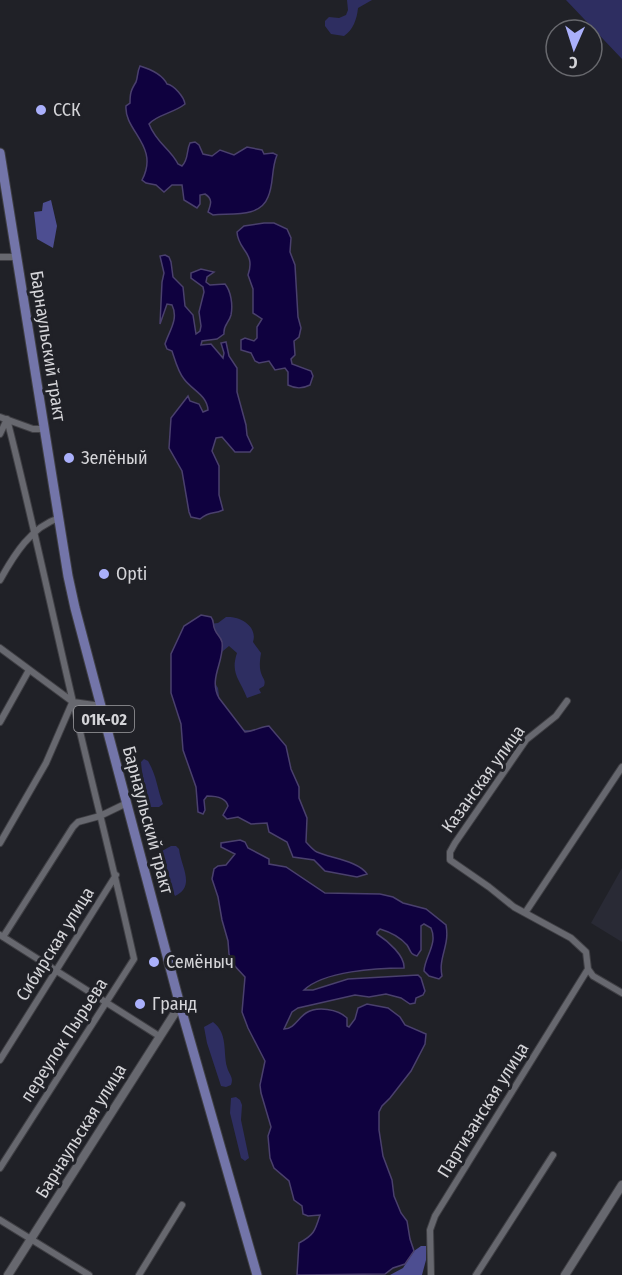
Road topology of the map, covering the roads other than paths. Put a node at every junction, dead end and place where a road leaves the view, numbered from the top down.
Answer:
1 (0, 153) edge
2 (0, 257) edge
3 (17, 257) junction
4 (4, 418) edge
5 (44, 429) junction
6 (0, 434) edge
7 (59, 518) junction
8 (36, 531) junction
9 (0, 580) edge
10 (0, 648) edge
11 (29, 670) junction
12 (567, 701) dead end
13 (73, 702) junction
14 (101, 706) junction
15 (0, 722) edge
16 (622, 767) edge
17 (127, 803) junction
18 (100, 816) junction
19 (0, 843) edge
20 (116, 876) junction
21 (525, 913) junction
22 (1, 936) edge
23 (588, 969) junction
24 (55, 970) junction
25 (622, 993) edge
26 (106, 1002) junction
27 (180, 1005) junction
28 (159, 1036) junction
29 (0, 1060) edge
30 (553, 1155) dead end
31 (0, 1168) edge
32 (622, 1185) edge
33 (183, 1206) dead end
34 (0, 1220) edge
35 (31, 1238) junction
36 (9, 1275) edge
37 (89, 1275) edge
38 (139, 1275) edge
39 (256, 1275) edge
40 (430, 1275) edge
41 (476, 1275) edge
42 (565, 1275) edge

1 - 3 main road, Барнаульский тракт / 01К-02
2 - 3 street
3 - 5 main road, Барнаульский тракт / 01К-02
4 - 5 street
4 - 6 street
4 - 8 street
5 - 7 main road, Барнаульский тракт / 01К-02
7 - 8 street
7 - 14 main road, Барнаульский тракт / 01К-02
8 - 9 street
8 - 13 street
10 - 11 street
11 - 13 street
11 - 15 street
12 - 21 street, Казанская улица
13 - 14 street
13 - 18 street
13 - 19 street
14 - 17 main road, Барнаульский тракт / 01К-02
16 - 21 street
17 - 18 street
17 - 27 main road, Барнаульский тракт / 01К-02
18 - 20 street
18 - 22 street
20 - 24 street, Сибирская улица
20 - 26 street, переулок Пырьева
21 - 23 street
22 - 24 street
23 - 25 street
23 - 40 street, Партизанская улица
24 - 26 street
24 - 29 street, Сибирская улица
26 - 28 street
26 - 31 street, переулок Пырьева
27 - 28 street, Барнаульская улица
27 - 39 main road, Барнаульский тракт / 01К-02
28 - 35 street, Барнаульская улица
30 - 41 street
32 - 42 street
33 - 38 street
34 - 35 street
35 - 36 street, Барнаульская улица
35 - 37 street

